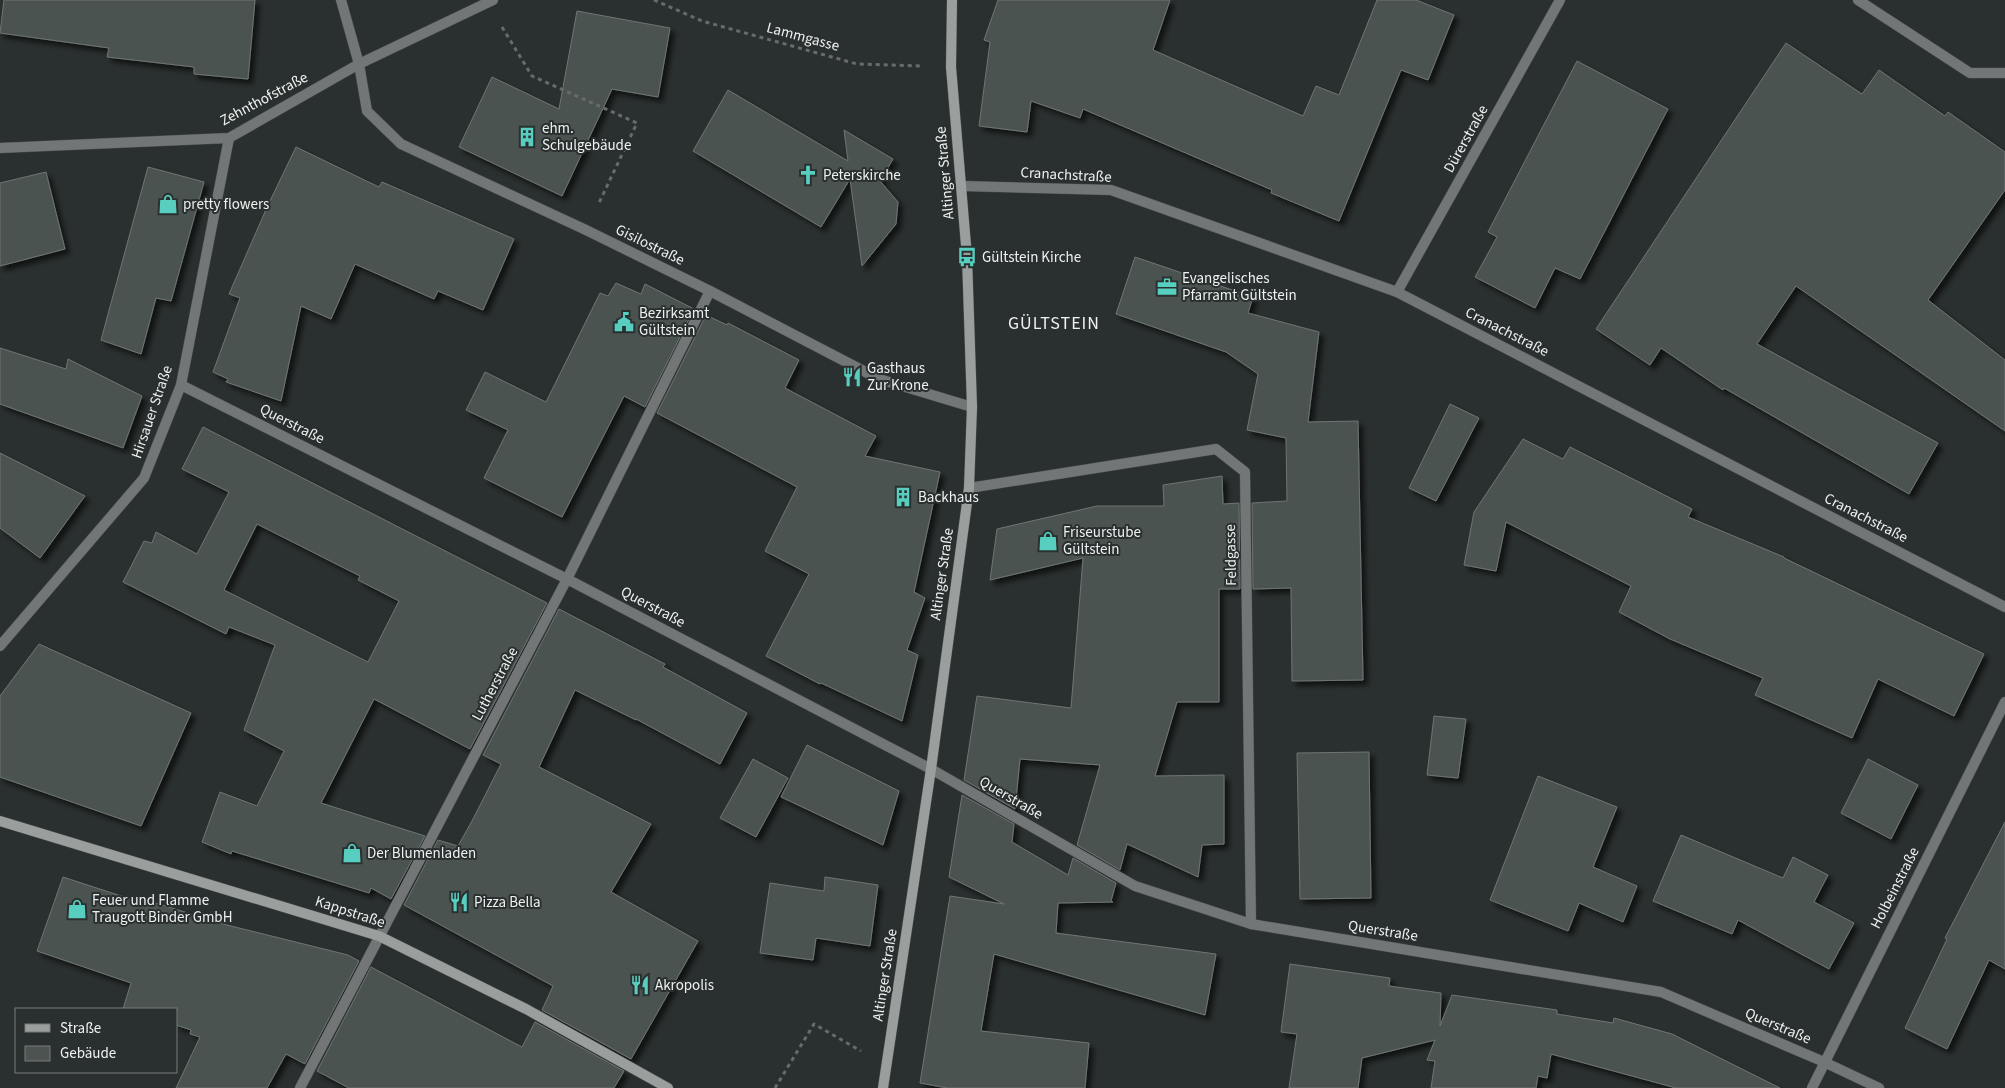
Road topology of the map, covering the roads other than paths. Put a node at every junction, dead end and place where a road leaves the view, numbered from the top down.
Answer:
1 (341, 0) edge
2 (952, 0) edge
3 (1560, 0) edge
4 (1858, 0) edge
5 (490, 1) edge
6 (359, 64) junction
7 (2005, 74) edge
8 (229, 138) junction
9 (0, 148) edge
10 (962, 186) junction
11 (710, 291) junction
12 (1398, 292) junction
13 (181, 384) junction
14 (972, 408) junction
15 (969, 488) junction
16 (567, 579) junction
17 (2005, 607) edge
18 (0, 646) edge
19 (2005, 702) edge
20 (931, 769) junction
21 (0, 821) edge
22 (1251, 924) junction
23 (379, 936) junction
24 (1824, 1062) junction
25 (300, 1088) edge
26 (668, 1088) edge
27 (883, 1088) edge
28 (1812, 1088) edge
29 (1879, 1088) edge

1 - 6 street, Gisilostraße
2 - 10 street, Altinger Straße
3 - 12 street, Dürerstraße
4 - 7 street
5 - 6 street, Zehnthofstraße
6 - 8 street, Zehnthofstraße
6 - 11 street, Gisilostraße
8 - 9 street, Zehnthofstraße
8 - 13 street, Hirsauer Straße
10 - 12 street, Cranachstraße
10 - 14 street, Altinger Straße
11 - 14 street, Gisilostraße
11 - 16 street, Lutherstraße
12 - 17 street, Cranachstraße
13 - 16 street, Querstraße
13 - 18 street, Hirsauer Straße
14 - 15 street, Altinger Straße
15 - 20 street, Altinger Straße
15 - 22 street, Feldgasse
16 - 20 street, Querstraße
16 - 23 street, Lutherstraße
19 - 24 street, Holbeinstraße
20 - 22 street, Querstraße
20 - 27 street, Altinger Straße
21 - 23 street, Kappstraße
22 - 24 street, Querstraße
23 - 25 street, Lutherstraße
23 - 26 street, Kappstraße
24 - 28 street, Holbeinstraße
24 - 29 street, Querstraße

